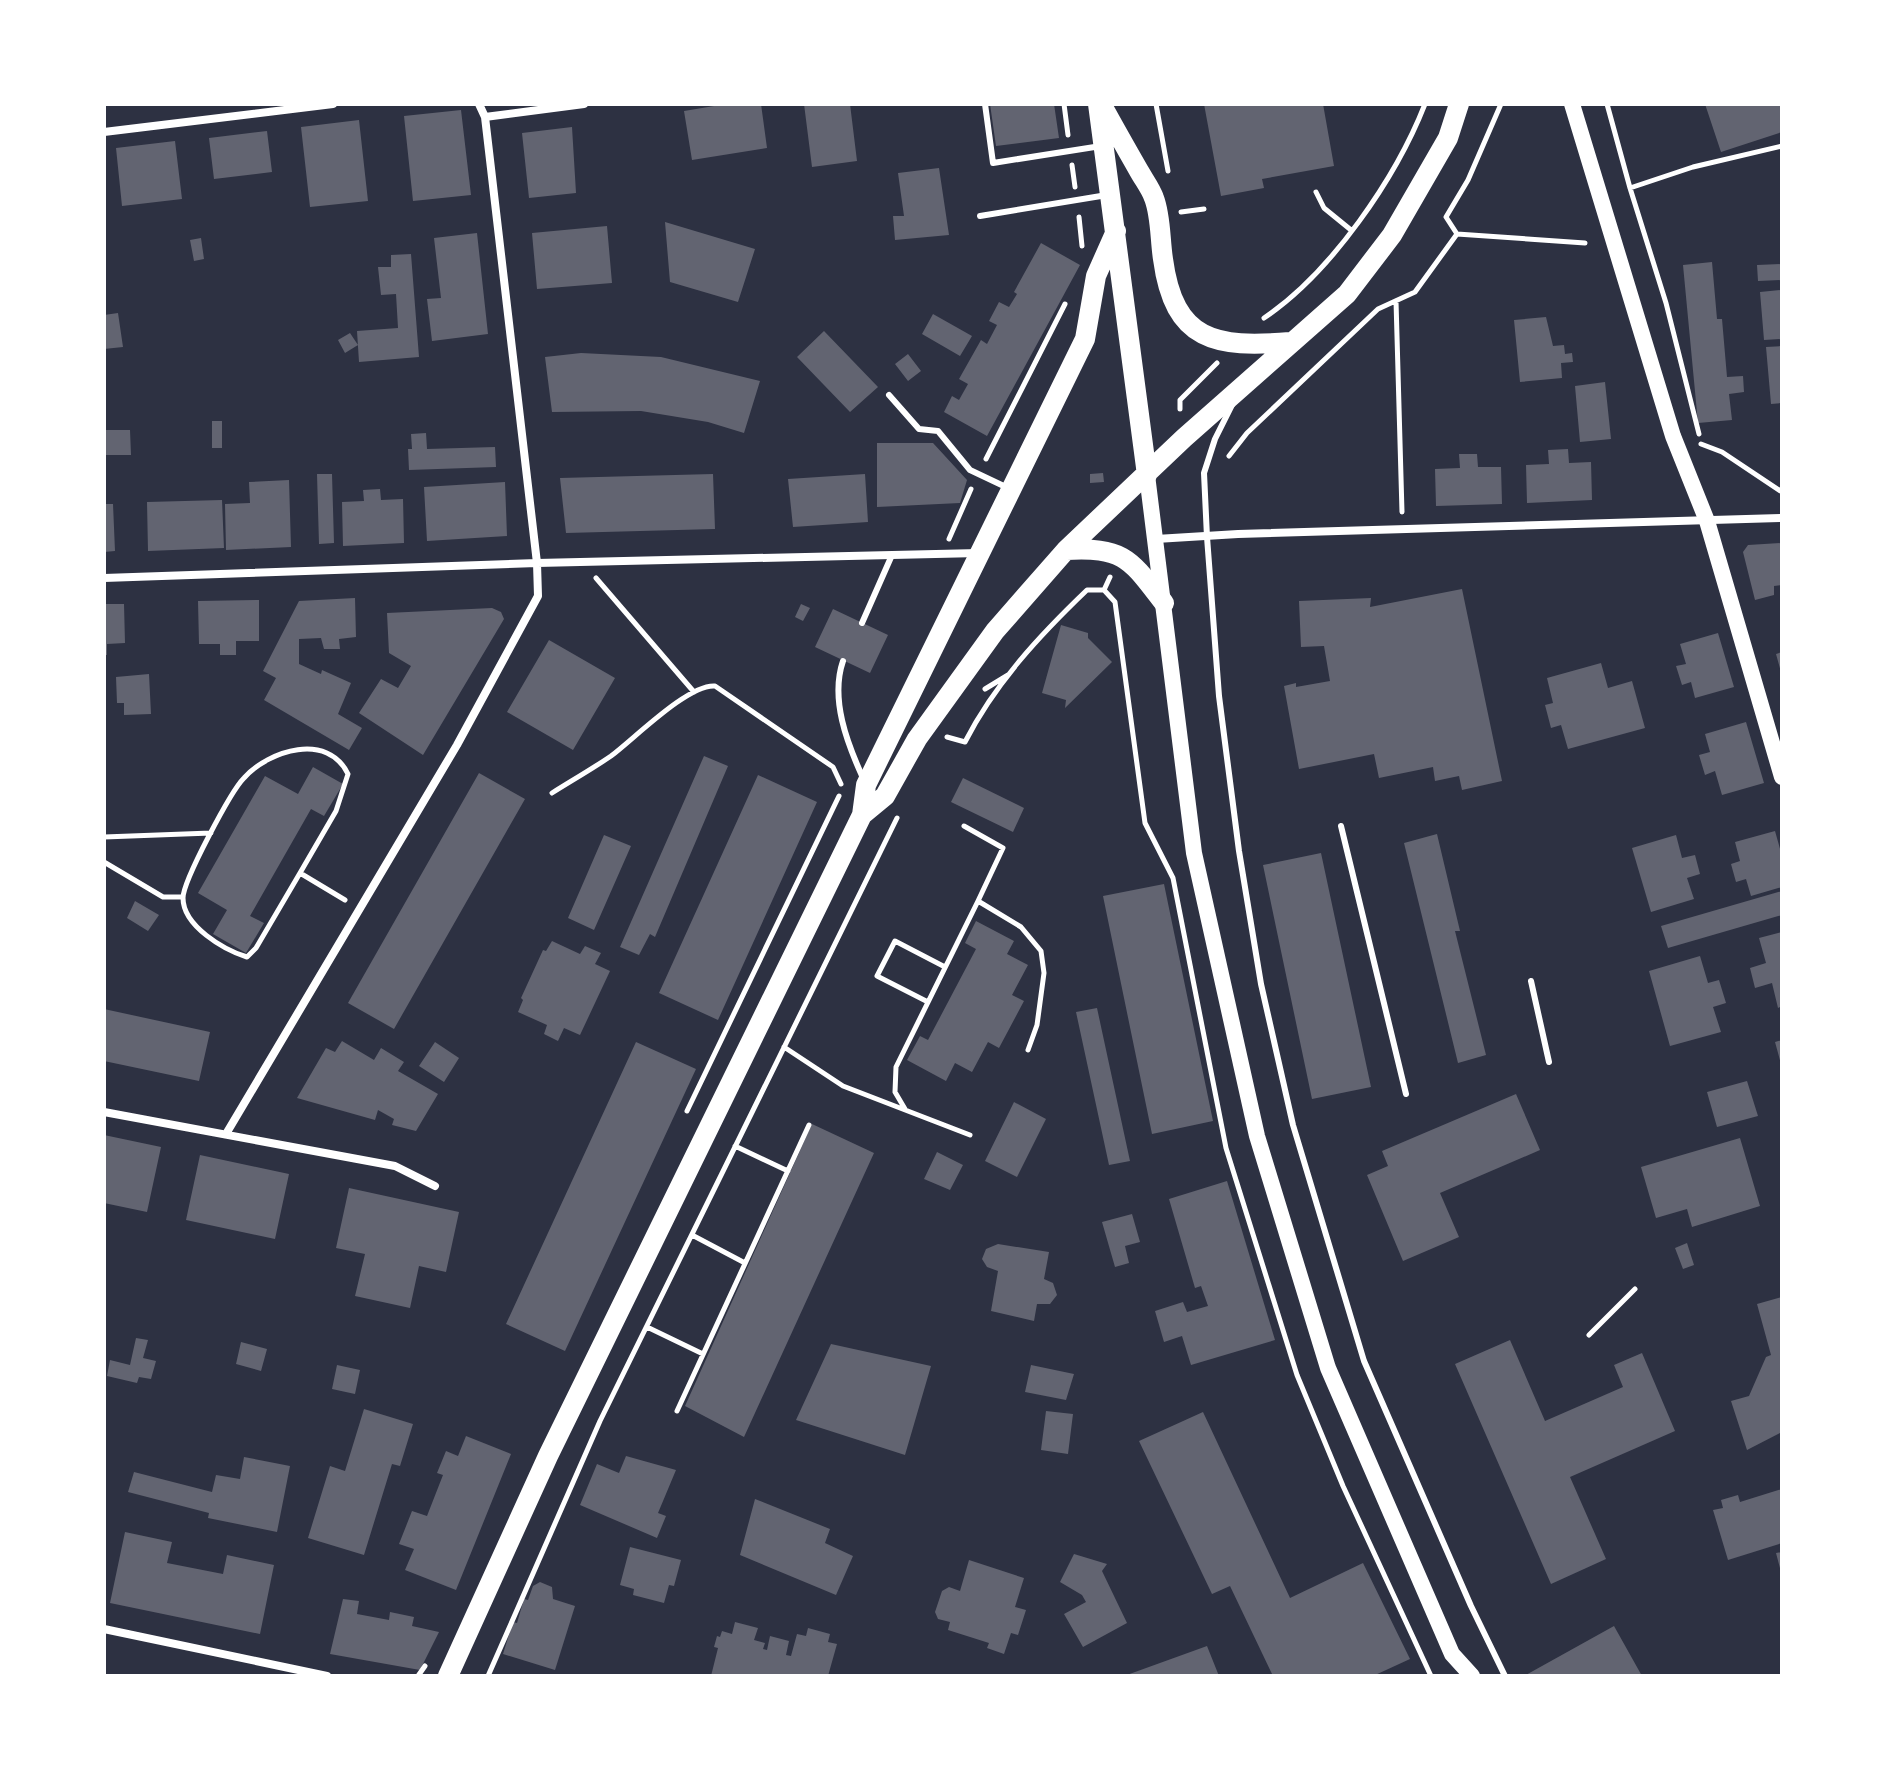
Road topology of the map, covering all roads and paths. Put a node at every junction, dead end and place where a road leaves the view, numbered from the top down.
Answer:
1 (333, 104) edge
2 (479, 104) edge
3 (584, 104) edge
4 (985, 104) edge
5 (1064, 104) edge
6 (1100, 104) edge
7 (1425, 104) edge
8 (1459, 104) edge
9 (1501, 104) edge
10 (1572, 104) edge
11 (1607, 104) edge
12 (485, 117) junction
13 (104, 132) edge
14 (1104, 146) junction
15 (1782, 146) edge
16 (1071, 151) junction
17 (1630, 188) junction
18 (1316, 192) dead end
19 (1111, 195) junction
20 (1077, 201) junction
21 (1204, 209) dead end
22 (1174, 213) dead end
23 (980, 216) dead end
24 (1351, 230) junction
25 (1116, 231) junction
26 (1457, 234) junction
27 (1585, 243) dead end
28 (1083, 254) dead end
29 (1070, 295) dead end
30 (1396, 301) junction
31 (1261, 320) dead end
32 (1290, 342) junction
33 (1221, 355) dead end
34 (1242, 386) junction
35 (889, 395) dead end
36 (1181, 414) dead end
37 (1701, 444) junction
38 (1230, 455) dead end
39 (1707, 458) dead end
40 (978, 474) junction
41 (1147, 475) junction
42 (1012, 490) junction
43 (1782, 492) edge
44 (1402, 515) dead end
45 (1782, 518) edge
46 (1707, 521) junction
47 (1207, 537) junction
48 (1156, 539) junction
49 (1066, 550) junction
50 (981, 552) junction
51 (942, 554) junction
52 (892, 555) junction
53 (579, 562) junction
54 (537, 563) junction
55 (1113, 571) dead end
56 (104, 578) edge
57 (1164, 603) junction
58 (862, 623) dead end
59 (843, 661) dead end
60 (694, 692) junction
61 (965, 721) dead end
62 (950, 726) dead end
63 (973, 727) junction
64 (943, 736) junction
65 (938, 743) dead end
66 (862, 776) junction
67 (1782, 777) edge
68 (552, 793) dead end
69 (862, 815) junction
70 (898, 817) dead end
71 (964, 826) dead end
72 (1341, 826) dead end
73 (212, 833) junction
74 (104, 837) edge
75 (104, 862) edge
76 (300, 873) junction
77 (183, 897) junction
78 (978, 901) junction
79 (359, 910) junction
80 (945, 967) junction
81 (1531, 981) dead end
82 (928, 1002) junction
83 (784, 1047) junction
84 (1028, 1050) dead end
85 (1549, 1062) dead end
86 (1406, 1094) dead end
87 (905, 1109) junction
88 (104, 1112) edge
89 (809, 1125) dead end
90 (226, 1134) junction
91 (970, 1135) dead end
92 (735, 1146) junction
93 (788, 1171) junction
94 (435, 1186) dead end
95 (692, 1235) junction
96 (745, 1263) junction
97 (1635, 1289) dead end
98 (647, 1327) junction
99 (1589, 1335) dead end
100 (703, 1354) junction
101 (677, 1411) dead end
102 (104, 1629) edge
103 (327, 1676) edge
104 (448, 1676) edge
105 (488, 1676) edge
106 (1472, 1676) edge
107 (1505, 1676) edge

1 - 13 street
2 - 12 street
3 - 12 street
4 - 16 lane
5 - 16 path
6 - 14 main road
6 - 32 main road
7 - 24 path
8 - 32 main road
9 - 26 path
10 - 46 main road
11 - 17 path
12 - 54 street
14 - 16 lane
14 - 19 main road
15 - 17 path
16 - 20 path
17 - 37 path
18 - 24 path
19 - 20 lane
19 - 25 main road
20 - 23 lane
20 - 28 path
21 - 22 path
24 - 31 path
25 - 41 main road
25 - 42 main road
26 - 27 path
26 - 30 path
29 - 40 path
30 - 38 path
30 - 44 path
32 - 34 main road
33 - 36 path
34 - 41 main road
34 - 47 lane
35 - 40 lane
37 - 39 path
37 - 43 path
40 - 42 lane
40 - 51 path
41 - 48 main road
41 - 49 main road
42 - 50 main road
45 - 46 street
46 - 47 street
46 - 67 main road
47 - 48 street
47 - 107 lane
48 - 57 main road
49 - 57 main road
49 - 69 main road
50 - 51 street
50 - 66 main road
51 - 52 street
52 - 53 street
52 - 58 lane
53 - 54 street
53 - 60 path
54 - 56 street
54 - 79 street
55 - 63 path
57 - 106 main road
59 - 66 lane
60 - 66 path
60 - 68 path
61 - 63 path
62 - 64 path
63 - 64 path
64 - 65 path
66 - 69 main road
69 - 104 main road
70 - 83 path
71 - 78 path
72 - 86 lane
73 - 74 path
73 - 76 path
73 - 77 path
75 - 77 path
76 - 77 path
76 - 79 path
78 - 80 path
78 - 84 path
79 - 90 street
80 - 82 path
80 - 82 path
81 - 85 lane
82 - 87 path
83 - 87 path
83 - 92 path
87 - 91 path
88 - 90 street
89 - 93 path
90 - 94 street
92 - 93 path
92 - 95 path
93 - 96 path
95 - 96 path
95 - 98 path
96 - 100 path
97 - 99 path
98 - 100 path
98 - 105 path
100 - 101 path
102 - 103 street

